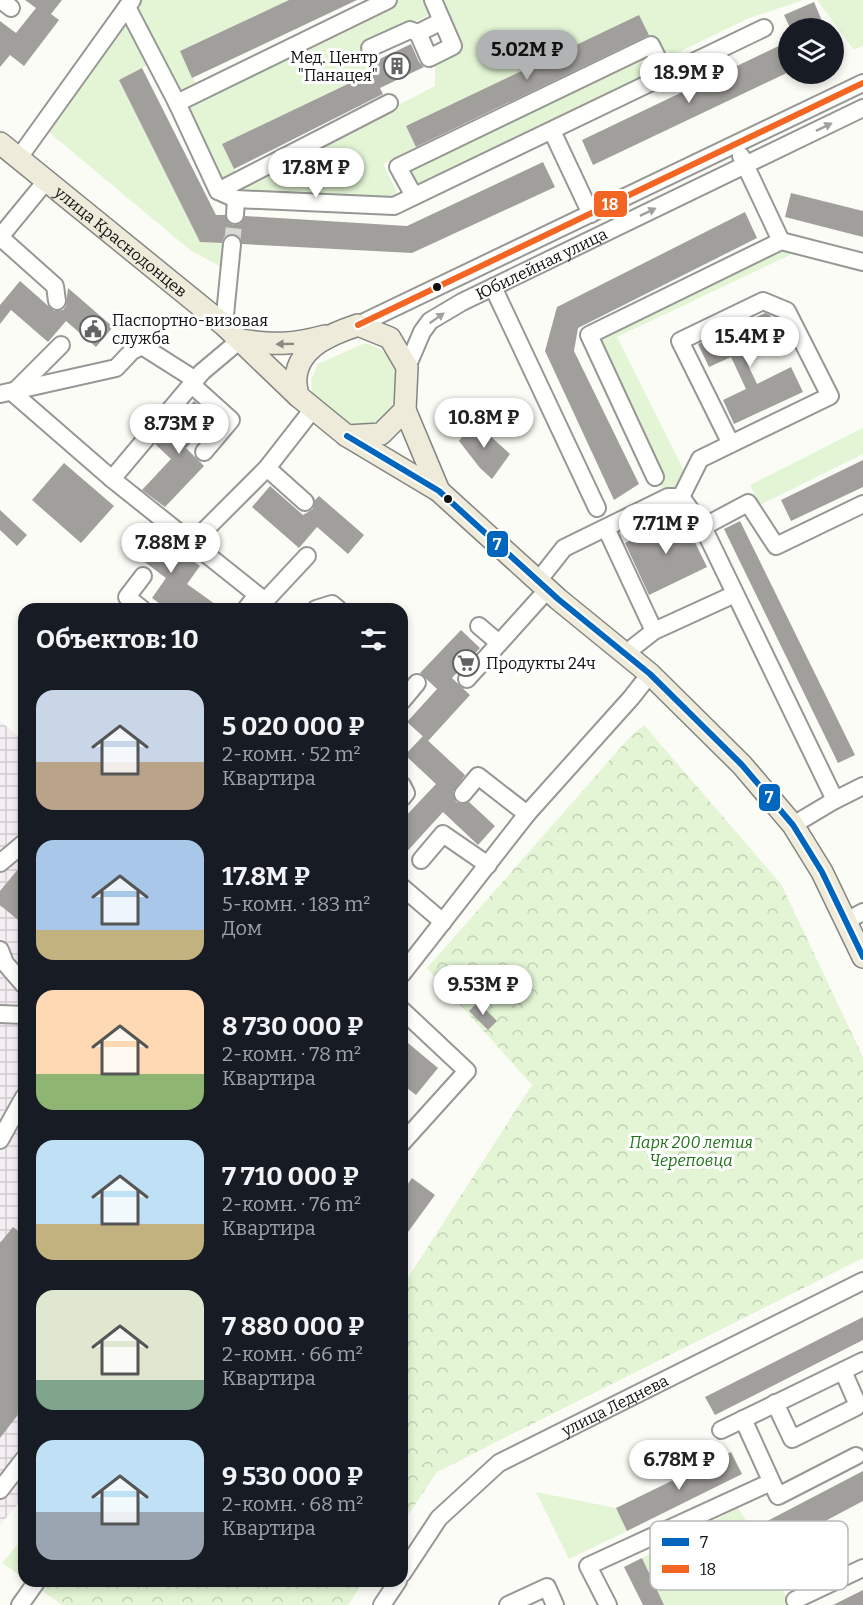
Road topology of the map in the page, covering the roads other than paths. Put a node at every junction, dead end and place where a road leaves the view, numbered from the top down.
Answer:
1 (388, 0) edge
2 (433, 0) edge
3 (130, 3) edge
4 (442, 21) junction
5 (764, 28) dead end
6 (417, 33) junction
7 (370, 48) dead end
8 (666, 75) junction
9 (863, 83) edge
10 (177, 103) junction
11 (389, 103) dead end
12 (863, 108) edge
13 (552, 131) junction
14 (0, 143) edge
15 (735, 145) junction
16 (18, 159) junction
17 (746, 165) junction
18 (46, 181) junction
19 (218, 191) junction
20 (414, 196) junction
21 (611, 204) junction
22 (591, 214) junction
23 (621, 225) junction
24 (0, 237) edge
25 (781, 241) junction
26 (232, 244) tunnel mouth
27 (863, 262) edge
28 (493, 287) junction
29 (57, 301) dead end
30 (358, 325) junction
31 (224, 326) junction
32 (328, 335) junction
33 (240, 340) junction
34 (61, 345) dead end
35 (407, 367) junction
36 (193, 382) junction
37 (6, 394) edge
38 (305, 403) junction
39 (405, 410) junction
40 (347, 436) junction
41 (731, 444) junction
42 (204, 452) dead end
43 (267, 468) junction
44 (655, 477) dead end
45 (112, 478) junction
46 (439, 491) junction
47 (681, 497) junction
48 (305, 502) dead end
49 (863, 504) edge
50 (597, 508) dead end
51 (703, 527) junction
52 (606, 528) junction
53 (192, 543) junction
54 (308, 556) dead end
55 (143, 576) dead end
56 (543, 585) junction
57 (735, 594) junction
58 (257, 595) junction
59 (134, 603) edge
60 (251, 603) edge
61 (479, 626) dead end
62 (654, 631) junction
63 (499, 643) junction
64 (626, 653) junction
65 (650, 674) junction
66 (467, 679) dead end
67 (417, 683) dead end
68 (408, 694) edge
69 (863, 786) edge
70 (463, 794) dead end
71 (835, 800) junction
72 (527, 814) junction
73 (793, 825) junction
74 (18, 848) edge
75 (421, 860) dead end
76 (0, 864) edge
77 (488, 865) junction
78 (408, 892) edge
79 (854, 917) edge
80 (442, 922) junction
81 (0, 950) edge
82 (863, 957) edge
83 (408, 966) edge
84 (18, 978) edge
85 (0, 1014) edge
86 (18, 1015) edge
87 (408, 1016) edge
88 (18, 1108) edge
89 (408, 1136) edge
90 (0, 1140) edge
91 (863, 1281) edge
92 (863, 1361) edge
93 (843, 1371) junction
94 (776, 1404) junction
95 (743, 1419) junction
96 (721, 1430) dead end
97 (856, 1456) dead end
98 (18, 1467) edge
99 (771, 1482) junction
100 (0, 1490) edge
101 (686, 1521) edge
102 (650, 1538) edge
103 (408, 1565) edge
104 (863, 1568) edge
105 (848, 1575) edge
106 (33, 1587) edge
107 (394, 1587) edge
108 (816, 1590) edge
109 (795, 1600) dead end
110 (20, 1605) edge
111 (382, 1605) edge
112 (508, 1605) edge
113 (555, 1605) edge
114 (608, 1605) edge

1 - 10 street
2 - 4 street
3 - 10 street
3 - 16 street
4 - 6 street
4 - 6 street
5 - 8 street
6 - 7 street
8 - 13 street
8 - 20 street
9 - 15 street, Юбилейная улица
10 - 19 street
11 - 19 street
17 -> 12 street, Юбилейная улица
13 - 20 street
13 - 22 street
14 - 16 main road, улица Краснодонцев
15 - 17 street
15 - 21 street, Юбилейная улица
16 - 18 main road, улица Краснодонцев
23 -> 17 street, Юбилейная улица
17 - 25 street
18 - 24 street
18 - 31 main road, улица Краснодонцев
19 - 20 street
21 - 22 street, Юбилейная улица
21 - 23 street
22 - 30 street, Юбилейная улица
23 - 28 street, Юбилейная улица
24 - 29 street
25 - 27 street
25 - 44 street
26 - 31 street
35 -> 28 street, Юбилейная улица
28 - 50 street
30 - 32 main road
30 - 35 main road
31 - 33 main road, улица Краснодонцев
32 -> 33 main road
32 - 38 main road
33 - 36 street
33 - 38 main road, улица Краснодонцев
34 - 37 street
35 - 39 main road
36 - 37 street
36 - 42 street
36 - 45 street
37 - 45 street
38 - 40 main road
38 - 43 street
39 - 40 main road
39 - 46 main road
40 - 46 main road
41 - 41 street
41 - 47 street
43 - 48 street
43 - 53 street
45 - 53 street
46 - 56 main road
47 - 51 street
47 - 52 street
49 - 51 street
51 - 57 street
52 - 56 street
52 - 62 street
53 - 58 street
54 - 58 street
55 - 59 street
56 - 63 street
56 - 64 main road
57 - 62 street
57 - 71 street
58 - 60 street
61 - 63 street
62 - 64 street
63 - 66 street
64 - 65 main road
65 - 72 street
65 - 73 main road
67 - 68 street
69 - 71 street
70 - 72 street
71 - 73 street
72 - 77 street
73 - 79 main road
74 - 76 street
75 - 77 street
77 - 80 street
78 - 80 street
79 - 82 main road
80 - 83 street
81 - 84 street
85 - 86 street
87 - 89 street
88 - 90 street
91 - 103 street, улица Леднева
92 - 93 street
93 - 94 street
93 - 94 street
94 - 95 street
95 - 96 street
95 - 99 street
97 - 99 street
98 - 100 street
99 - 101 street
102 - 114 street
104 - 105 street
106 - 110 street
107 - 111 street
108 - 109 street
112 - 113 street

